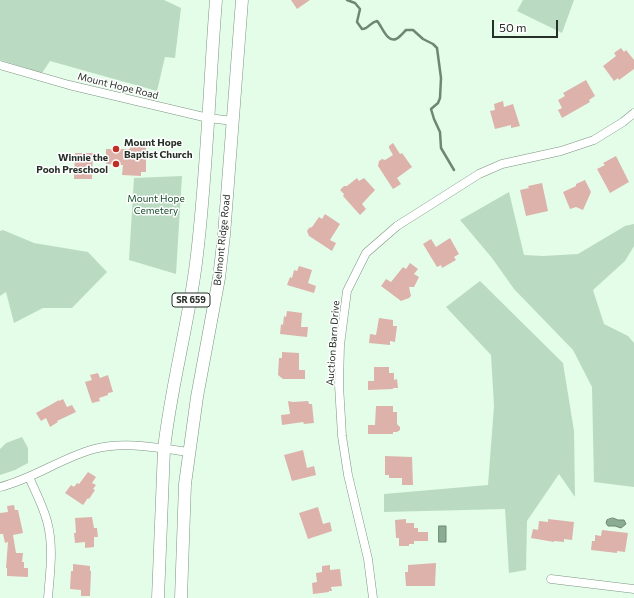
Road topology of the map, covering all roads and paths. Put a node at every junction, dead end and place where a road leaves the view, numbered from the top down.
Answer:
1 (216, 0) edge
2 (242, 0) edge
3 (0, 65) edge
4 (634, 113) edge
5 (208, 118) junction
6 (233, 121) junction
7 (164, 449) junction
8 (189, 452) junction
9 (29, 477) junction
10 (0, 487) edge
11 (551, 580) dead end
12 (634, 589) edge
13 (48, 598) edge
14 (158, 598) edge
15 (181, 598) edge
16 (373, 598) edge

1 - 5 main road, SR 659
2 - 6 main road, Belmont Ridge Road / SR 659
3 - 5 street, Mount Hope Road
4 - 16 street, Auction Barn Drive
5 - 6 street, Mount Hope Road
5 - 7 main road, SR 659
6 - 8 main road, Belmont Ridge Road / SR 659
7 - 8 street
7 - 9 street
7 - 14 main road, SR 659
8 - 15 main road, Belmont Ridge Road / SR 659
9 - 10 street
9 - 13 street
11 - 12 street

